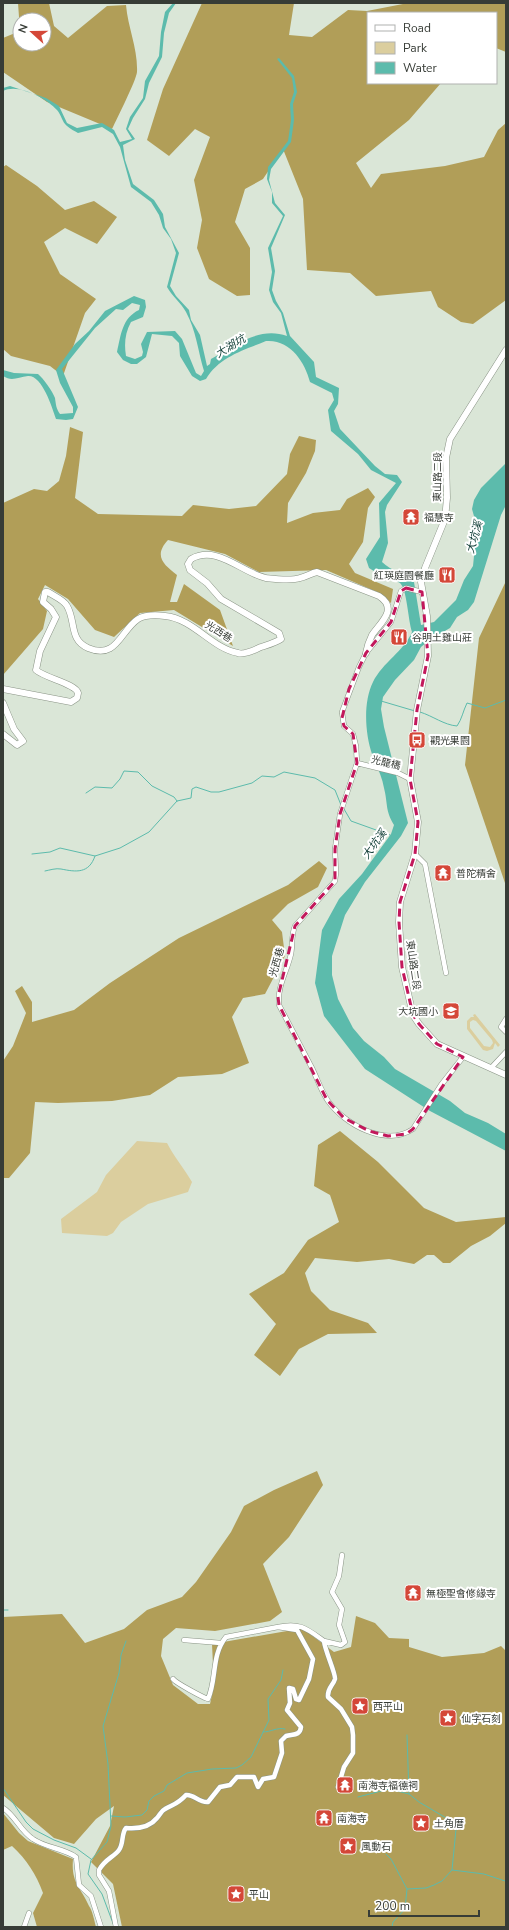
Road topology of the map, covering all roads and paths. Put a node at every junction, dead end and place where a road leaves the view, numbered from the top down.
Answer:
1 (506, 350) edge
2 (422, 592) junction
3 (366, 653) junction
4 (3, 689) edge
5 (3, 703) edge
6 (3, 734) edge
7 (357, 763) junction
8 (410, 779) junction
9 (415, 854) junction
10 (446, 973) dead end
11 (506, 1019) edge
12 (506, 1032) edge
13 (506, 1052) edge
14 (463, 1057) junction
15 (491, 1068) junction
16 (506, 1075) edge
17 (342, 1555) dead end
18 (278, 1627) junction
19 (184, 1640) dead end
20 (324, 1641) junction
21 (221, 1643) junction
22 (173, 1679) dead end
23 (338, 1787) dead end
24 (3, 1808) edge
25 (29, 1913) dead end
26 (24, 1927) edge
27 (101, 1927) edge
28 (116, 1927) edge

1 - 2 street, 東山路二段
2 - 3 street, 光西巷
2 - 8 street, 東山路二段
3 - 4 street, 光西巷
3 - 7 street, 光西巷
5 - 6 street
7 - 8 street, 光龍橋
7 - 14 street, 光西巷
8 - 9 street, 東山路二段
9 - 10 street
9 - 14 street, 東山路二段
11 - 12 street
13 - 15 street
14 - 15 street, 東山路二段
15 - 16 street, 東山路二段
17 - 20 street
18 - 20 street
18 - 21 street
18 - 28 street
19 - 21 street
20 - 23 street
21 - 22 street
24 - 27 street
25 - 26 street

